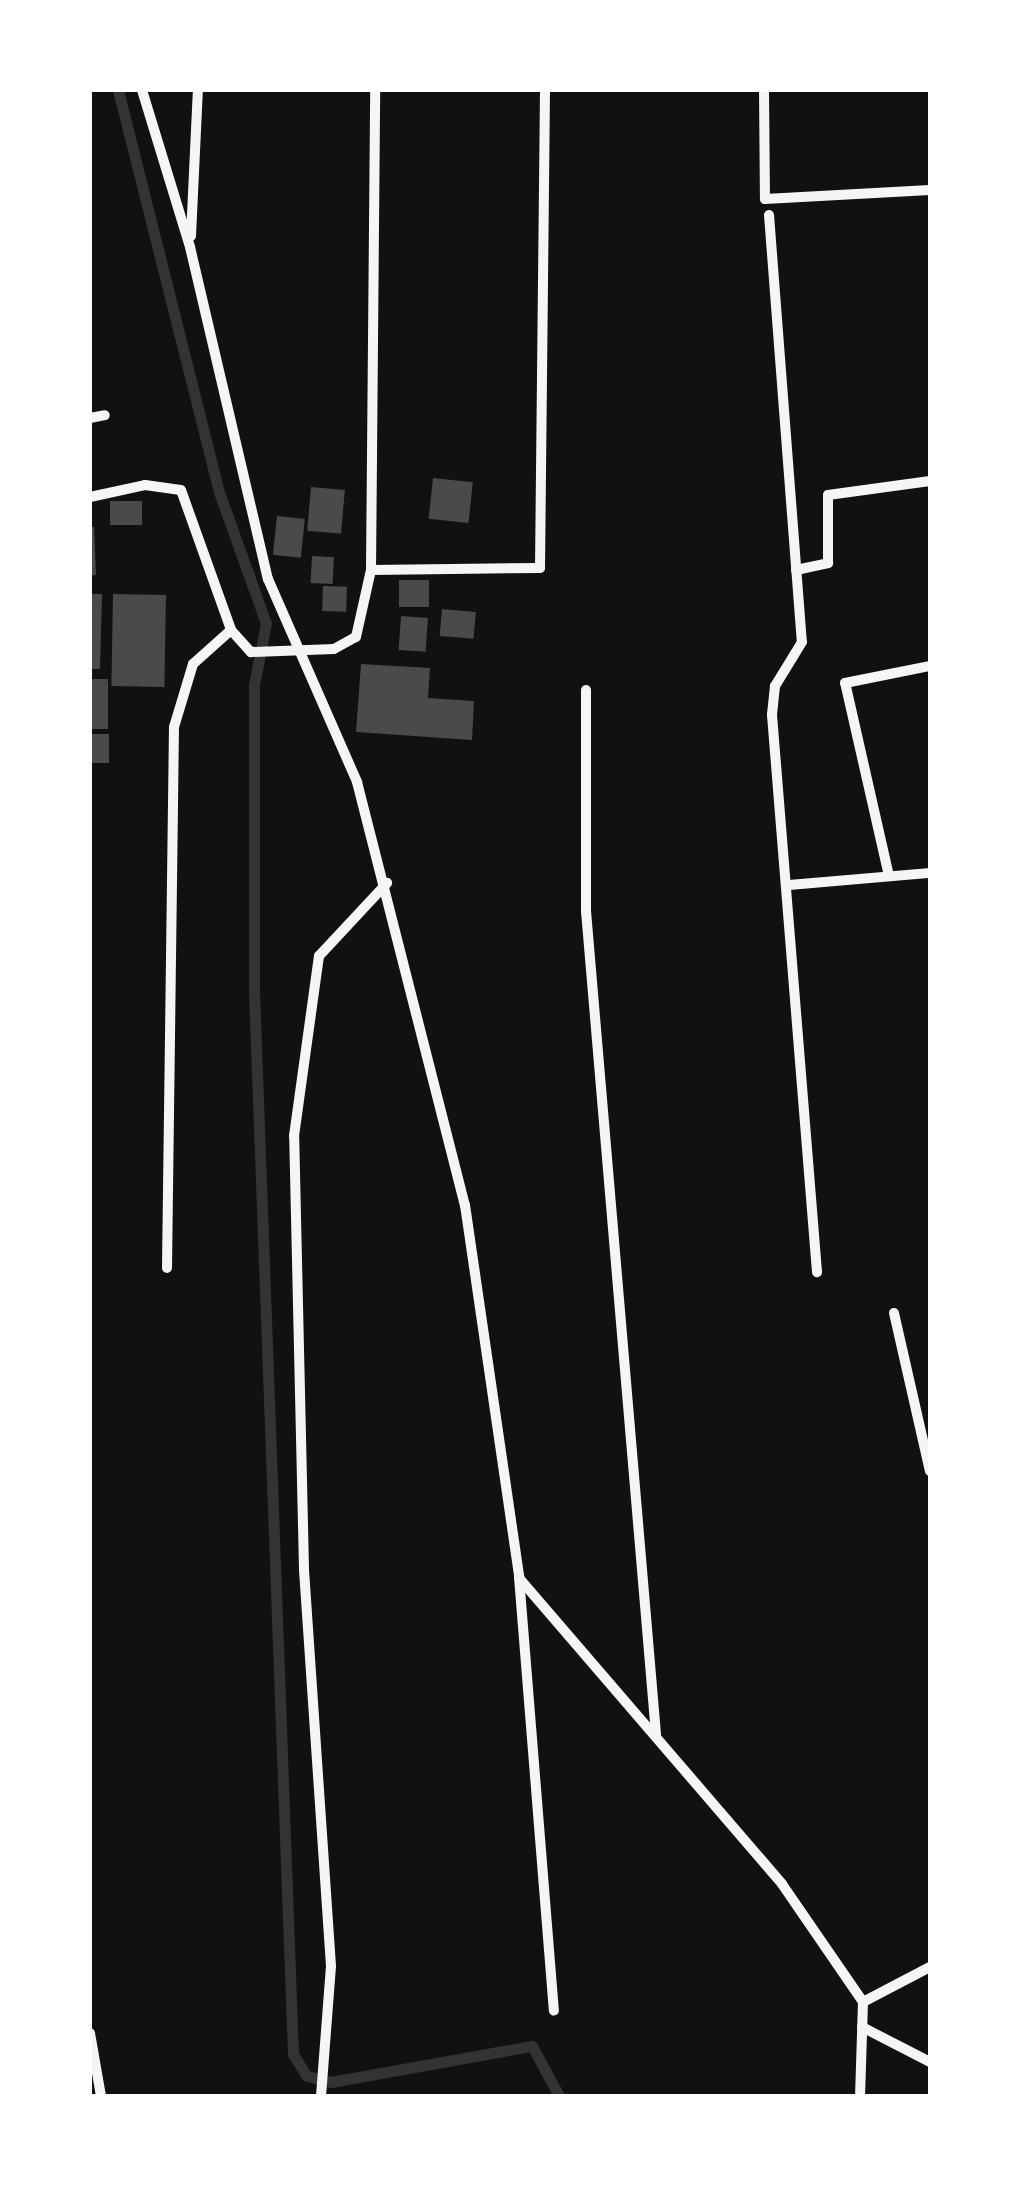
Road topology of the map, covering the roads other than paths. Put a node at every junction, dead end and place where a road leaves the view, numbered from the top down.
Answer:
1 (142, 90) edge
2 (198, 90) edge
3 (375, 90) edge
4 (544, 90) edge
5 (764, 90) edge
6 (930, 190) edge
7 (769, 215) dead end
8 (190, 247) junction
9 (105, 415) dead end
10 (90, 418) edge
11 (930, 481) edge
12 (90, 497) edge
13 (371, 570) junction
14 (796, 570) junction
15 (231, 630) junction
16 (295, 652) junction
17 (930, 666) edge
18 (586, 690) dead end
19 (930, 872) edge
20 (889, 876) junction
21 (387, 883) junction
22 (789, 885) junction
23 (167, 1268) dead end
24 (817, 1272) dead end
25 (894, 1313) dead end
26 (930, 1470) edge
27 (518, 1577) junction
28 (656, 1734) junction
29 (930, 1967) edge
30 (863, 2002) junction
31 (554, 2011) dead end
32 (862, 2027) junction
33 (90, 2032) edge
34 (930, 2062) edge
35 (101, 2096) edge
36 (322, 2096) edge
37 (860, 2096) edge

1 - 8 street
2 - 8 street
3 - 13 street
4 - 13 street
5 - 6 street
7 - 14 street
8 - 16 street
9 - 10 street
11 - 14 street
12 - 15 street
13 - 16 street
14 - 22 street
15 - 16 street
15 - 23 street
16 - 21 street
17 - 20 street
18 - 28 street
19 - 20 street
20 - 22 street
21 - 27 street
21 - 36 street
22 - 24 street
25 - 26 street
27 - 28 street
27 - 31 street
28 - 30 street
29 - 30 street
30 - 32 street
32 - 34 street
32 - 37 street
33 - 35 street

